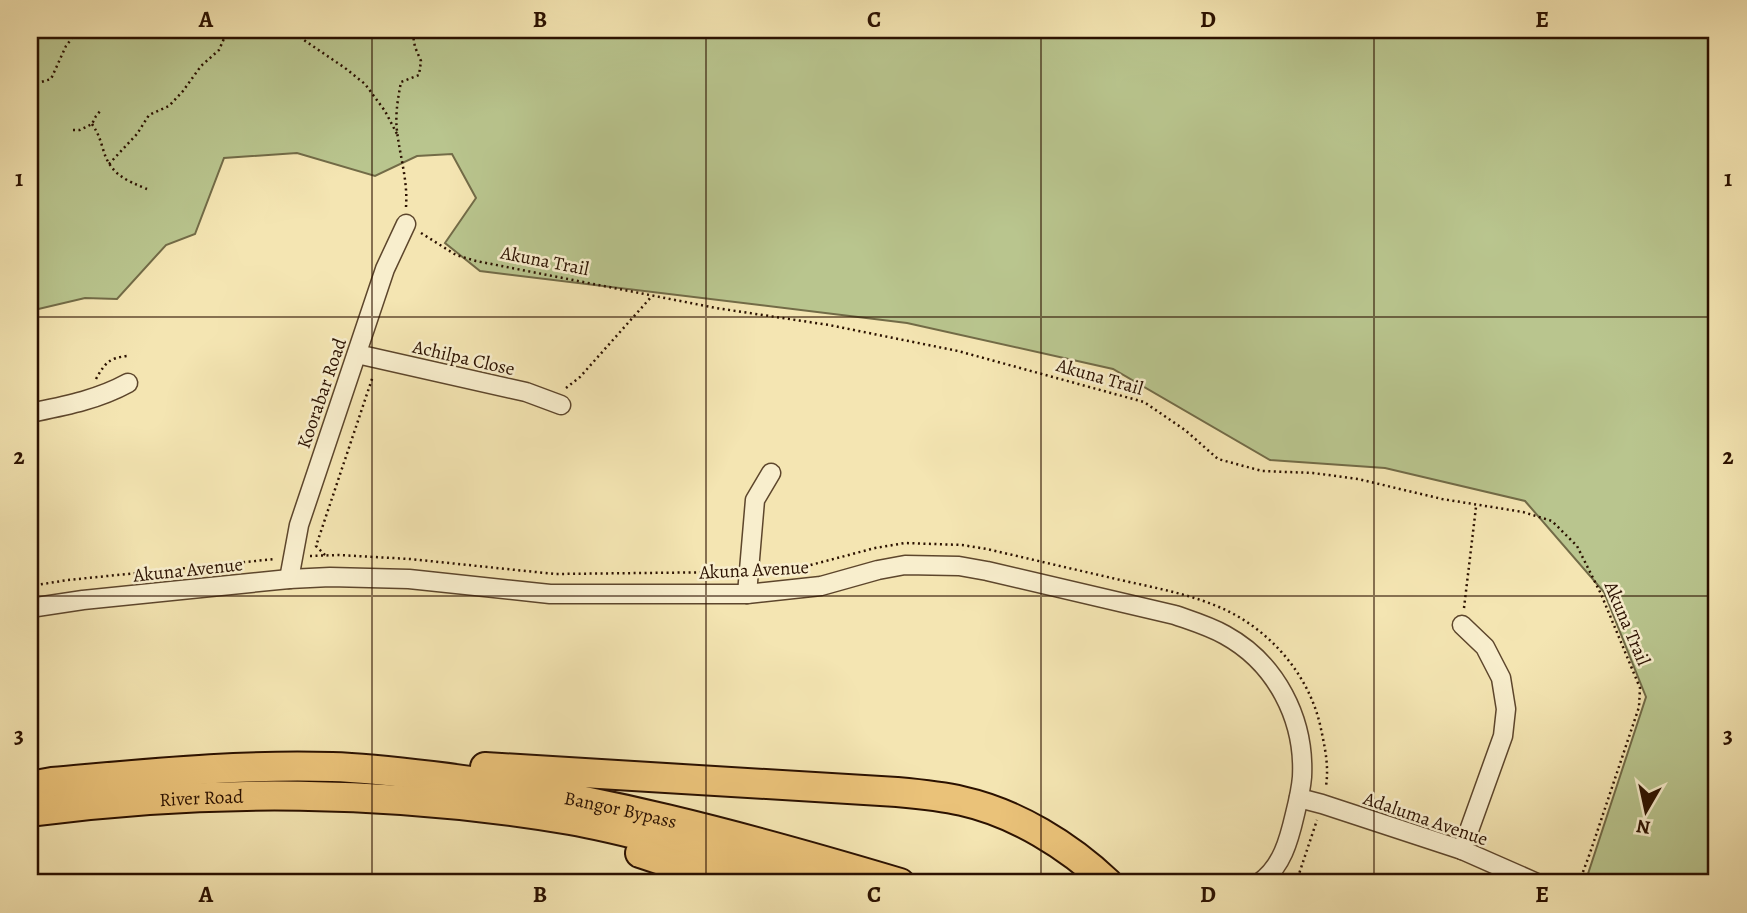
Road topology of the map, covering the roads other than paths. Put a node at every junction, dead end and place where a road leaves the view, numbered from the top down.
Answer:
1 (405, 224) road end
2 (357, 354) junction
3 (128, 383) dead end
4 (555, 402) road end
5 (30, 413) edge
6 (771, 473) dead end
7 (289, 579) junction
8 (747, 594) junction
9 (30, 608) edge
10 (1462, 625) road end
11 (335, 767) junction
12 (30, 786) edge
13 (1299, 798) junction
14 (373, 799) junction
15 (30, 812) edge
16 (1462, 849) junction
17 (730, 883) edge
18 (823, 883) edge
19 (900, 883) edge
20 (1108, 883) edge
21 (1259, 883) edge
22 (1537, 883) edge

1 - 2 street, Koorabar Road
2 - 4 street, Achilpa Close
2 - 7 street, Koorabar Road
3 - 5 street
6 - 8 street
7 - 8 street, Akuna Avenue
7 - 9 street, Akuna Avenue
8 - 13 street, Akuna Avenue
10 - 16 street
11 - 12 main road, River Road
11 - 19 main road, Bangor Bypass
11 - 20 main road
13 - 16 street, Adaluma Avenue
13 - 21 street, Akuna Avenue
14 - 15 main road, River Road
14 - 17 main road
14 - 18 main road, Bangor Bypass
16 - 22 street, Adaluma Avenue

